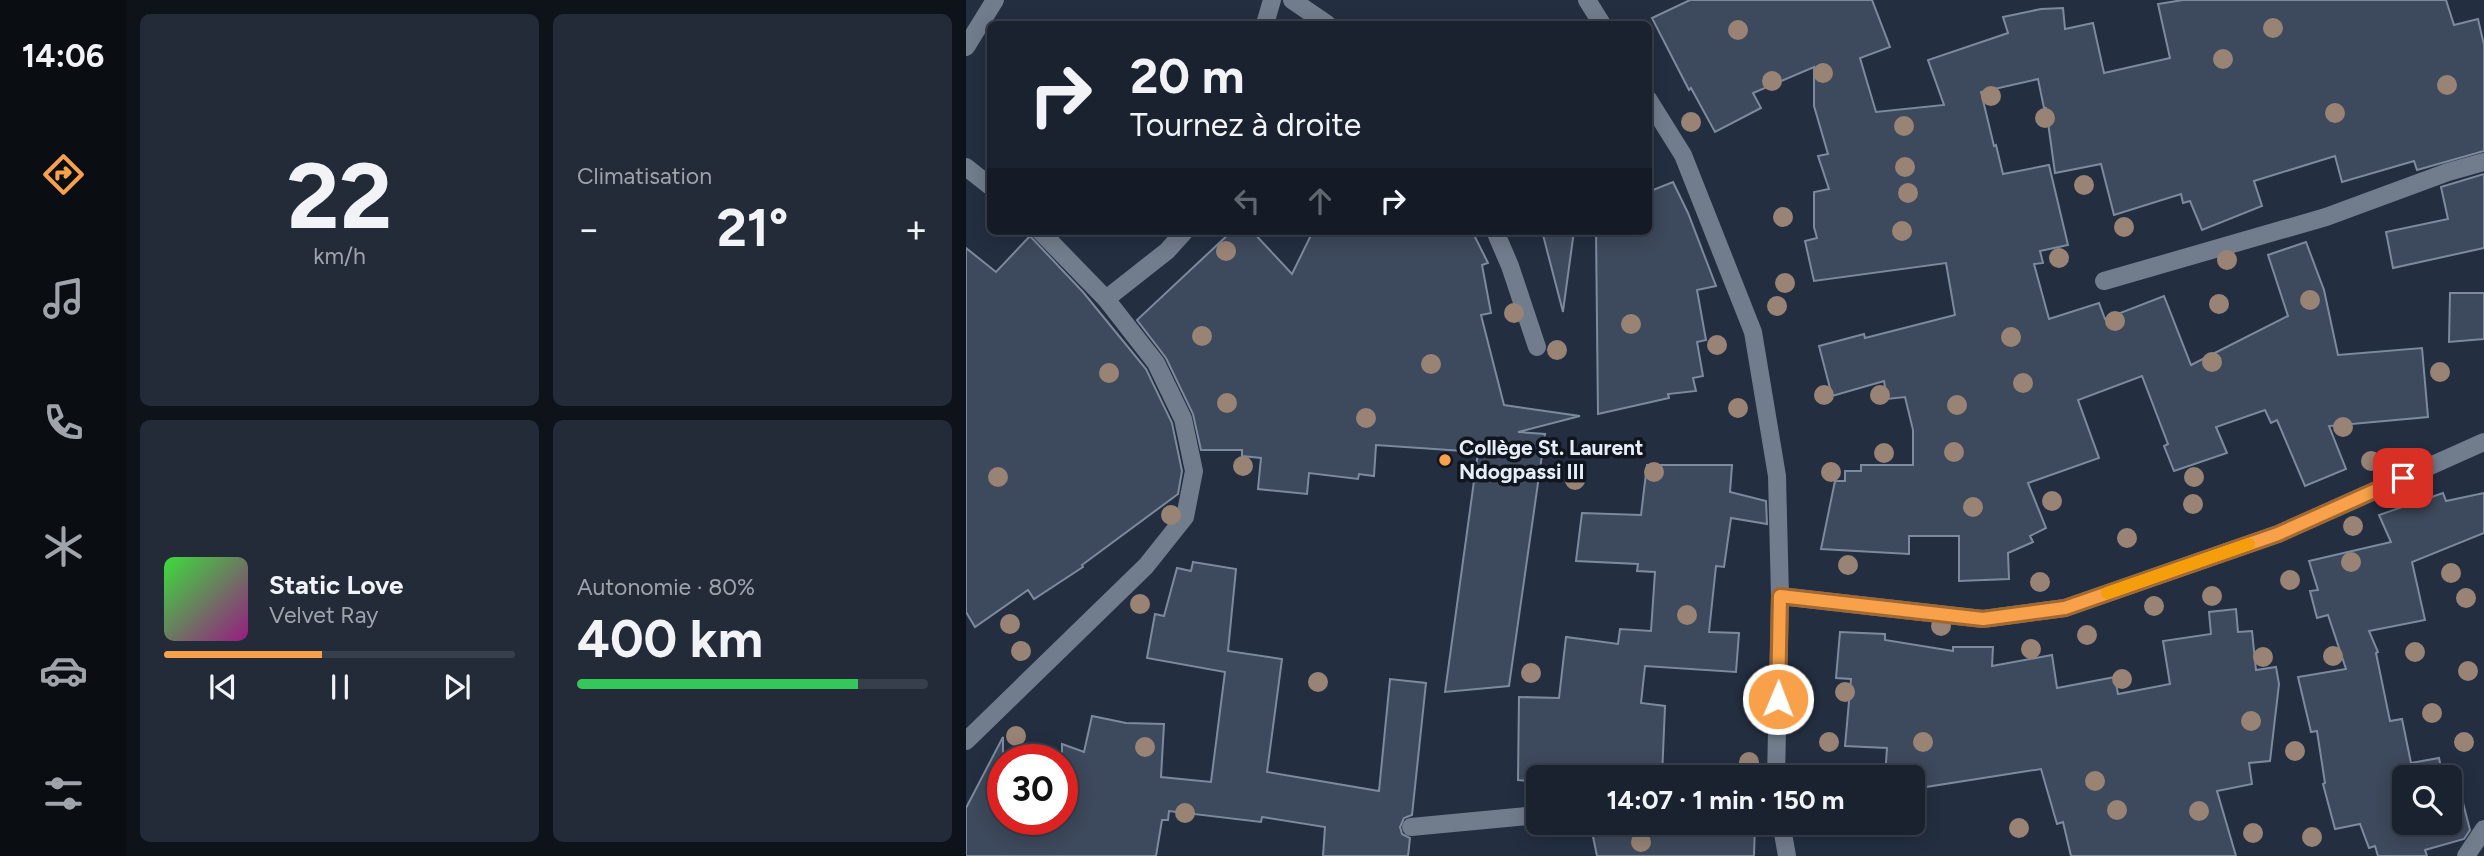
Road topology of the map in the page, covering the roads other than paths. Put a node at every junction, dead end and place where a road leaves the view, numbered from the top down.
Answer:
1 (995, 0) edge
2 (1272, 0) edge
3 (1292, 0) edge
4 (1587, 0) edge
5 (1266, 21) edge
6 (1323, 21) edge
7 (1600, 21) edge
8 (966, 47) edge
9 (1652, 105) edge
10 (2484, 162) edge
11 (966, 167) edge
12 (987, 184) edge
13 (1044, 235) edge
14 (1181, 235) edge
15 (1496, 235) edge
16 (2104, 281) dead end
17 (1106, 299) junction
18 (1537, 347) dead end
19 (2484, 442) edge
20 (1780, 596) junction
21 (966, 741) edge
22 (1776, 765) edge
23 (1526, 816) edge
24 (1411, 827) dead end
25 (2484, 829) edge
26 (1783, 835) edge
27 (1787, 856) edge
28 (2466, 856) edge

1 - 8 street
2 - 5 street
3 - 6 street
4 - 7 street
9 - 20 street
10 - 16 street
11 - 12 street
13 - 17 street
14 - 17 street
15 - 18 street
17 - 21 street
19 - 20 street
20 - 22 street
23 - 24 street
25 - 28 street
26 - 27 street

